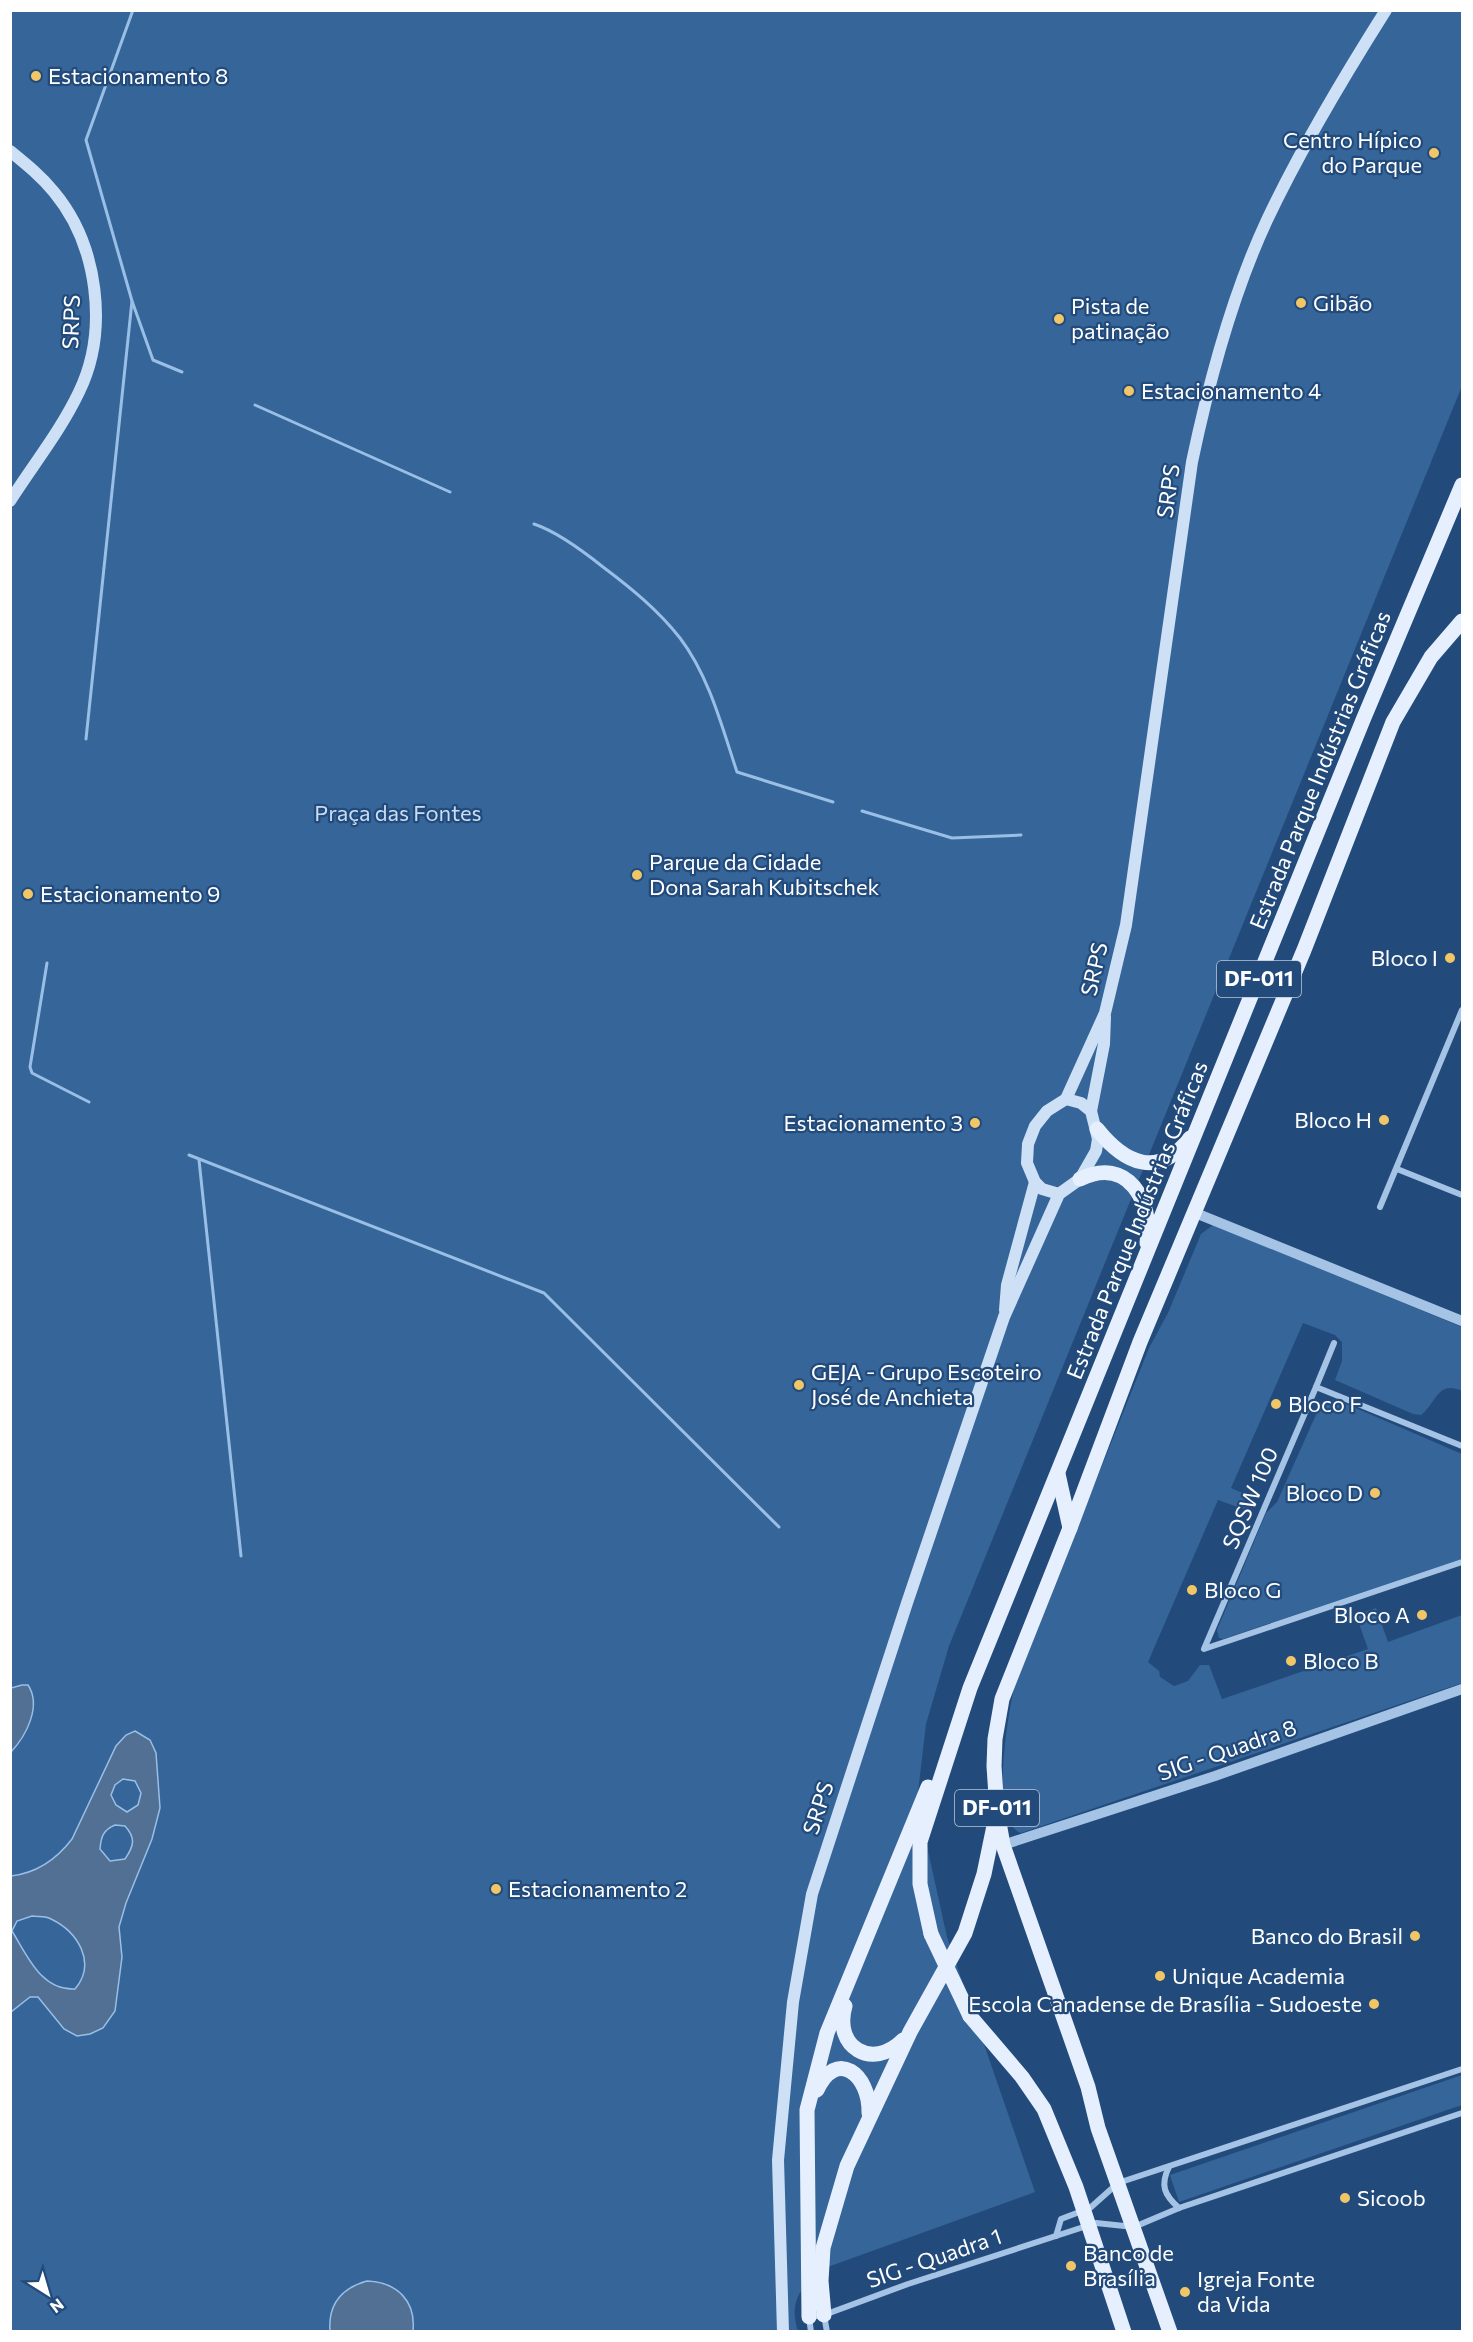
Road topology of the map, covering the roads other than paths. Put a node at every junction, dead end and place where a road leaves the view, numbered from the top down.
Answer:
1 (1386, 10) edge
2 (10, 151) edge
3 (1462, 485) edge
4 (10, 501) edge
5 (1462, 621) edge
6 (1462, 1010) edge
7 (1105, 1013) junction
8 (1066, 1099) junction
9 (1091, 1111) junction
10 (1202, 1120) junction
11 (1097, 1129) junction
12 (1397, 1169) junction
13 (1080, 1179) junction
14 (1035, 1182) junction
15 (1059, 1194) junction
16 (1462, 1195) edge
17 (1380, 1208) dead end
18 (1193, 1212) junction
19 (1144, 1262) junction
20 (1004, 1317) junction
21 (1462, 1321) edge
22 (1334, 1343) dead end
23 (1316, 1387) junction
24 (1462, 1446) edge
25 (1058, 1474) junction
26 (1070, 1528) junction
27 (1462, 1562) edge
28 (970, 1688) junction
29 (1462, 1689) edge
30 (997, 1811) junction
31 (1003, 1845) junction
32 (857, 1962) junction
33 (910, 2032) junction
34 (1462, 2069) edge
35 (807, 2110) junction
36 (1462, 2113) edge
37 (869, 2116) junction
38 (1169, 2167) junction
39 (1118, 2182) junction
40 (1179, 2208) junction
41 (1088, 2220) junction
42 (1134, 2227) junction
43 (1056, 2236) junction
44 (815, 2321) edge
45 (783, 2331) edge
46 (827, 2331) edge
47 (1124, 2331) edge
48 (1170, 2331) edge

1 - 7 main road, SRPS
2 - 4 main road, SRPS
3 - 10 main road, Estrada Parque Indústrias Gráficas / DF-011
5 - 18 main road, DF-011
6 - 12 street
7 - 8 main road, SRPS
7 - 9 main road, SRPS
8 - 9 main road
8 - 14 main road, SRPS
9 - 11 main road, SRPS
10 - 11 main road
10 - 19 main road, Estrada Parque Indústrias Gráficas / DF-011
11 - 13 main road, SRPS
12 - 16 street
12 - 17 street
13 - 15 main road, SRPS
13 - 19 main road
14 - 15 main road
14 - 20 main road, SRPS
15 - 20 main road, SRPS
18 - 21 street
18 - 26 main road, DF-011
19 - 25 main road, Estrada Parque Indústrias Gráficas / DF-011
20 - 45 main road, SRPS
22 - 23 street
23 - 24 street
23 - 27 street, SQSW 100
25 - 26 main road
25 - 28 main road, Estrada Parque Indústrias Gráficas / DF-011
26 - 30 main road, DF-011
28 - 32 main road
28 - 41 main road, Estrada Parque Indústrias Gráficas / DF-011, bridge
29 - 31 street, SIG - Quadra 8
30 - 31 main road, DF-011
30 - 33 main road
31 - 39 main road, DF-011
32 - 33 main road
32 - 35 main road
33 - 37 main road
34 - 38 street
35 - 37 main road
35 - 44 main road
36 - 40 street
37 - 44 main road
38 - 39 street
38 - 40 street
39 - 41 street
39 - 42 main road, DF-011
40 - 42 street
41 - 42 street
41 - 43 street, SIG - Quadra 1
41 - 43 street
41 - 47 main road, Estrada Parque Indústrias Gráficas / DF-011
42 - 48 main road, DF-011
43 - 44 street, SIG - Quadra 1
44 - 46 street

